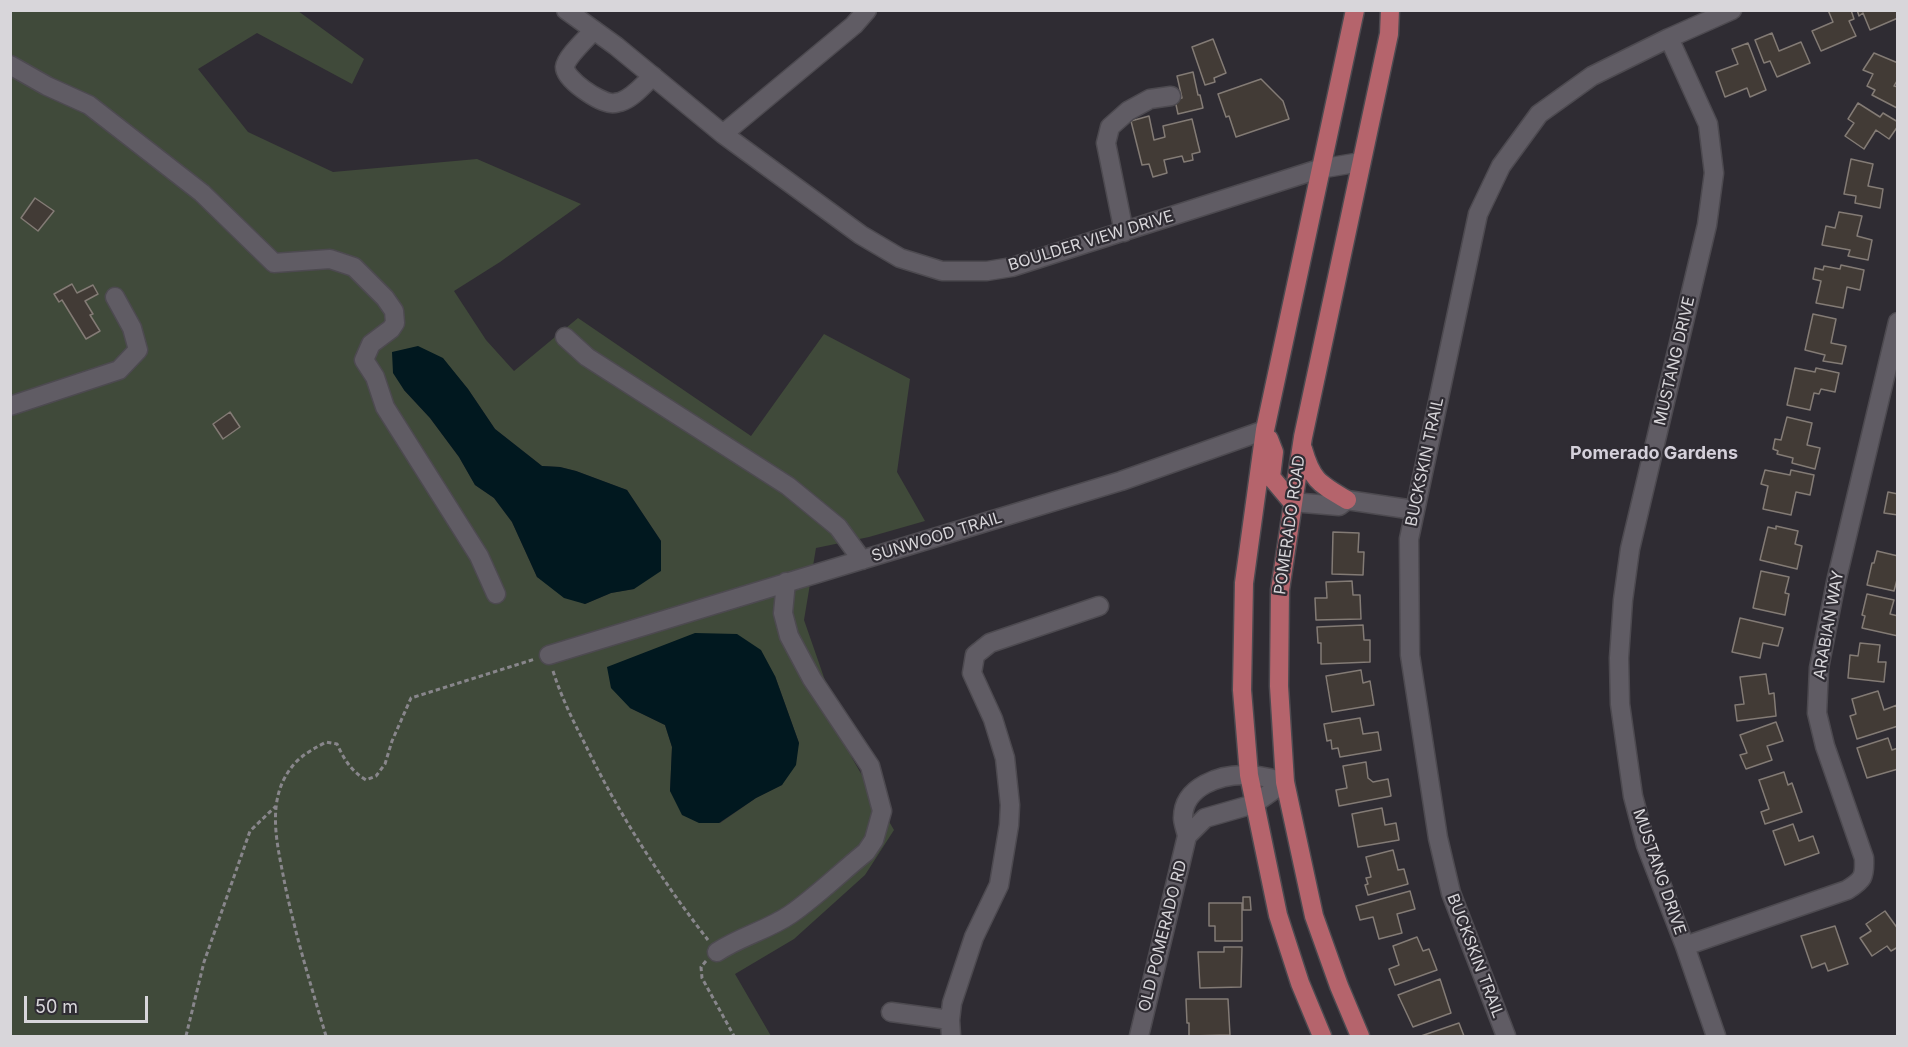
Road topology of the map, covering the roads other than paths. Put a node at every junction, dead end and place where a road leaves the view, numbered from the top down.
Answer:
1 (566, 10) edge
2 (867, 10) edge
3 (1355, 10) edge
4 (1390, 10) edge
5 (1732, 10) edge
6 (594, 30) junction
7 (1669, 38) junction
8 (10, 65) edge
9 (656, 78) junction
10 (1171, 96) dead end
11 (723, 134) junction
12 (1361, 162) junction
13 (1319, 169) junction
14 (1124, 232) junction
15 (115, 297) dead end
16 (1898, 322) edge
17 (565, 337) dead end
18 (10, 406) edge
19 (1264, 430) junction
20 (1302, 445) junction
21 (1347, 500) junction
22 (1292, 502) junction
23 (1414, 510) junction
24 (862, 560) junction
25 (786, 582) junction
26 (496, 594) dead end
27 (1099, 606) dead end
28 (549, 655) road end
29 (1249, 775) junction
30 (1285, 782) junction
31 (1254, 804) junction
32 (1187, 836) junction
33 (1685, 946) junction
34 (717, 952) road end
35 (891, 1012) dead end
36 (950, 1028) edge
37 (1139, 1036) edge
38 (1322, 1036) edge
39 (1360, 1036) edge
40 (1506, 1036) edge
41 (1716, 1036) edge

1 - 6 street, BOULDER VIEW DRIVE
2 - 11 street
3 - 13 main road
4 - 12 main road, POMERADO ROAD
5 - 7 street, BUCKSKIN TRAIL
6 - 9 street, BOULDER VIEW DRIVE
6 - 9 street
7 - 23 street, BUCKSKIN TRAIL
7 - 33 street, MUSTANG DRIVE
8 - 26 street
9 - 11 street, BOULDER VIEW DRIVE
10 - 14 street
11 - 14 street, BOULDER VIEW DRIVE
12 - 13 street, BOULDER VIEW DRIVE
12 - 20 main road, POMERADO ROAD
13 - 14 street, BOULDER VIEW DRIVE
13 - 19 main road
15 - 18 street
16 - 33 street, ARABIAN WAY
17 - 24 street, SUNWOOD TRAIL
19 - 22 main road
19 - 24 street, SUNWOOD TRAIL
19 - 29 main road
20 - 21 main road
20 - 22 main road, POMERADO ROAD
21 - 22 street
21 - 23 street
22 - 30 main road, POMERADO ROAD
23 - 40 street, BUCKSKIN TRAIL
24 - 25 street
25 - 28 street
25 - 34 street
27 - 36 street
29 - 30 street, OLD POMERADO RD
29 - 31 main road
29 - 32 street, OLD POMERADO RD
30 - 31 street
30 - 39 main road, POMERADO ROAD
31 - 32 street
31 - 38 main road
32 - 37 street, OLD POMERADO RD
33 - 41 street, MUSTANG DRIVE
35 - 36 street

